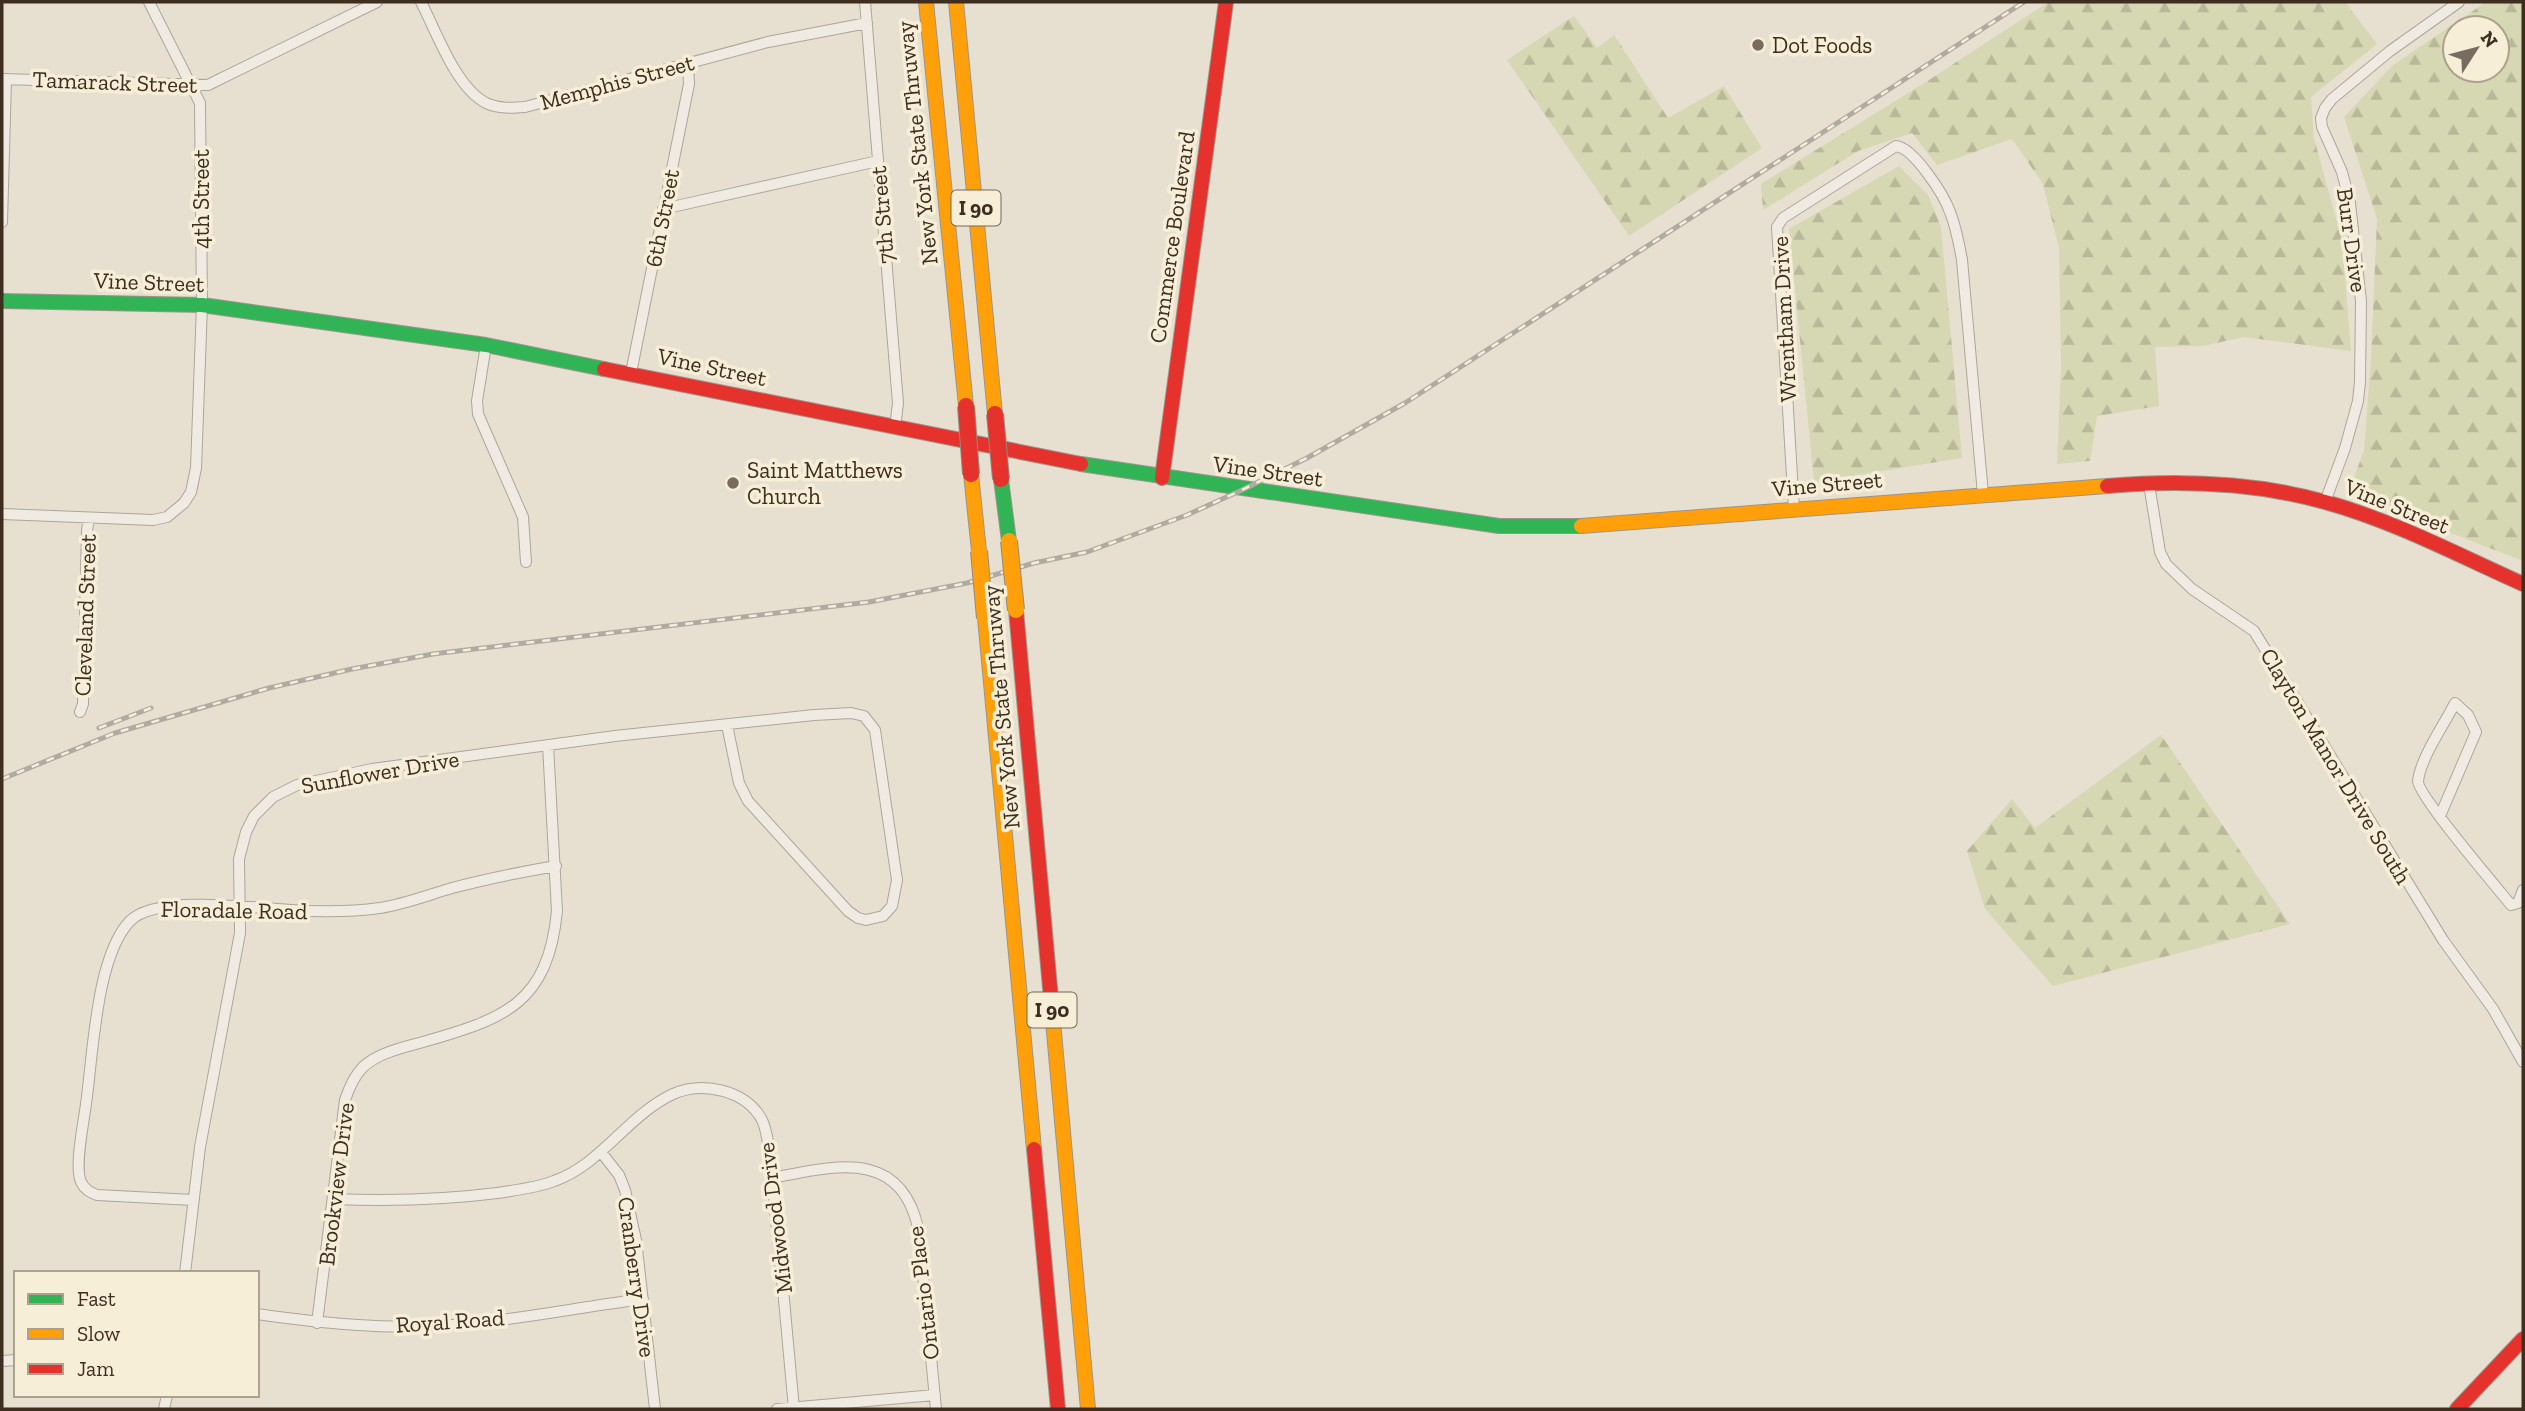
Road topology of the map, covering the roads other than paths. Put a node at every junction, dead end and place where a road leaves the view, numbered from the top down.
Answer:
1 (149, 2) edge
2 (377, 2) edge
3 (421, 2) edge
4 (865, 2) edge
5 (926, 2) edge
6 (956, 2) edge
7 (1226, 2) edge
8 (2459, 2) edge
9 (867, 23) junction
10 (688, 63) junction
11 (4, 79) edge
12 (192, 85) junction
13 (878, 161) junction
14 (663, 209) junction
15 (2, 222) edge
16 (2, 301) edge
17 (202, 305) junction
18 (486, 345) junction
19 (631, 373) junction
20 (895, 428) junction
21 (1162, 478) junction
22 (2149, 484) junction
23 (1983, 494) junction
24 (2325, 502) junction
25 (1794, 509) junction
26 (2, 514) edge
27 (89, 519) junction
28 (526, 562) dead end
29 (2523, 584) edge
30 (80, 712) dead end
31 (727, 725) junction
32 (548, 745) junction
33 (2440, 816) junction
34 (555, 866) junction
35 (2523, 890) edge
36 (241, 908) junction
37 (2523, 1062) edge
38 (601, 1152) junction
39 (772, 1178) junction
40 (333, 1199) junction
41 (193, 1200) junction
42 (185, 1271) edge
43 (643, 1299) junction
44 (259, 1314) edge
45 (317, 1322) junction
46 (2523, 1339) edge
47 (935, 1395) junction
48 (794, 1408) edge
49 (655, 1409) edge
50 (778, 1409) edge
51 (936, 1409) edge
52 (1058, 1409) edge
53 (1088, 1409) edge
54 (2457, 1409) edge

1 - 12 street, 4th Street
2 - 12 street, Tamarack Street
3 - 10 street, Memphis Street
4 - 9 street, 7th Street
5 - 52 main road, New York State Thruway / I 90, bridge
6 - 53 main road, New York State Thruway / I 90, bridge
7 - 21 main road, Commerce Boulevard
8 - 24 street, Burr Drive
9 - 10 street, Memphis Street
9 - 13 street, 7th Street
10 - 14 street, 6th Street
11 - 12 street, Tamarack Street
11 - 15 street
12 - 17 street, 4th Street
13 - 14 street
13 - 20 street, 7th Street
14 - 19 street, 6th Street
16 - 17 main road, Vine Street
17 - 18 main road, Vine Street
17 - 27 street, 4th Street
18 - 19 main road, Vine Street
18 - 28 street
19 - 20 main road, Vine Street
20 - 21 main road, Vine Street
21 - 25 main road, Vine Street
22 - 23 main road, Vine Street
22 - 24 main road, Vine Street
22 - 37 street, Clayton Manor Drive South
23 - 25 main road, Vine Street
23 - 25 street, Wrentham Drive
24 - 29 main road, Vine Street
26 - 27 street
27 - 30 street, Cleveland Street
31 - 31 street, Sunflower Drive
31 - 32 street, Sunflower Drive
32 - 34 street, Brookview Drive
32 - 36 street, Sunflower Drive
33 - 33 street
33 - 35 street
34 - 36 street, Floradale Road
34 - 40 street, Brookview Drive
36 - 41 street, Sunflower Drive
36 - 41 street, Floradale Road
38 - 39 street, Midwood Drive
38 - 40 street, Midwood Drive
38 - 43 street, Cranberry Drive
39 - 47 street, Ontario Place
39 - 48 street, Midwood Drive
40 - 45 street, Brookview Drive
41 - 42 street, Sunflower Drive
43 - 45 street, Royal Road
43 - 49 street, Cranberry Drive
44 - 45 street, Royal Road
46 - 54 main road
47 - 48 street
47 - 51 street, Ontario Place
48 - 50 street

